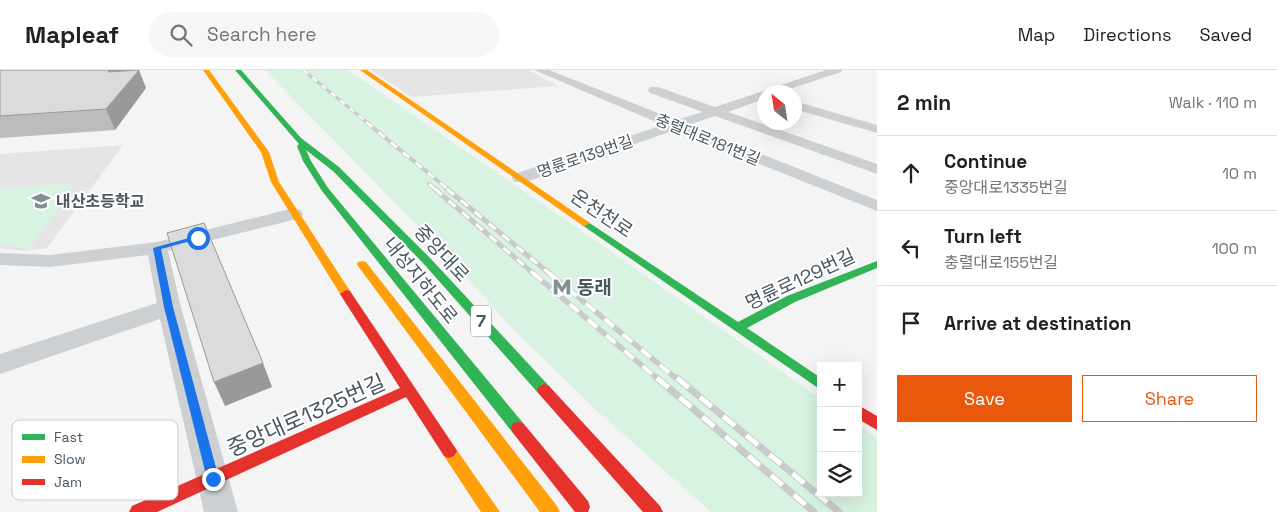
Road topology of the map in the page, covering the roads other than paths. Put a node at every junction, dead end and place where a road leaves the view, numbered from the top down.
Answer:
1 (206, 70) edge
2 (238, 70) edge
3 (363, 70) edge
4 (539, 70) edge
5 (836, 70) edge
6 (793, 85) edge
7 (654, 90) dead end
8 (757, 98) edge
9 (802, 107) edge
10 (714, 112) junction
11 (675, 126) junction
12 (877, 129) edge
13 (298, 140) junction
14 (265, 152) junction
15 (877, 169) edge
16 (286, 171) dead end
17 (520, 178) junction
18 (877, 206) edge
19 (294, 214) junction
20 (157, 248) junction
21 (356, 256) dead end
22 (0, 259) edge
23 (877, 264) edge
24 (168, 307) junction
25 (739, 327) junction
26 (0, 364) edge
27 (817, 382) edge
28 (409, 390) junction
29 (862, 414) edge
30 (877, 424) edge
31 (615, 470) junction
32 (213, 479) junction
33 (476, 492) junction
34 (178, 494) edge
35 (165, 500) edge
36 (582, 507) dead end
37 (138, 512) edge
38 (221, 512) edge
39 (491, 512) edge
40 (501, 512) edge
41 (551, 512) edge
42 (638, 512) edge
43 (654, 512) edge

1 - 14 main road
2 - 13 main road, 중앙대로 / 7
3 - 17 main road, 온천천로
4 - 11 street, 충렬대로181번길
5 - 6 street, 명륜로139번길
7 - 10 street
8 - 10 street, 명륜로139번길
9 - 12 street
10 - 11 street, 명륜로139번길
10 - 15 street
11 - 17 street, 명륜로139번길
11 - 18 street, 충렬대로181번길
13 - 31 main road, 중앙대로 / 7
13 - 36 main road, 내성지하도로 / 7
14 - 16 main road
14 - 19 main road
17 - 25 main road, 온천천로
19 - 20 street
19 - 28 main road
20 - 22 street
20 - 24 street
21 - 41 main road, 내성지하도로
23 - 25 main road, 명륜로129번길
24 - 26 street
24 - 32 street
25 - 27 main road, 온천천로
28 - 32 main road, 중앙대로1325번길
28 - 33 main road
29 - 30 main road
31 - 42 main road
31 - 43 main road, 중앙대로 / 7
32 - 34 main road, 중앙대로1325번길
32 - 38 street
33 - 39 main road
33 - 40 main road
35 - 37 main road, 중앙대로1325번길

